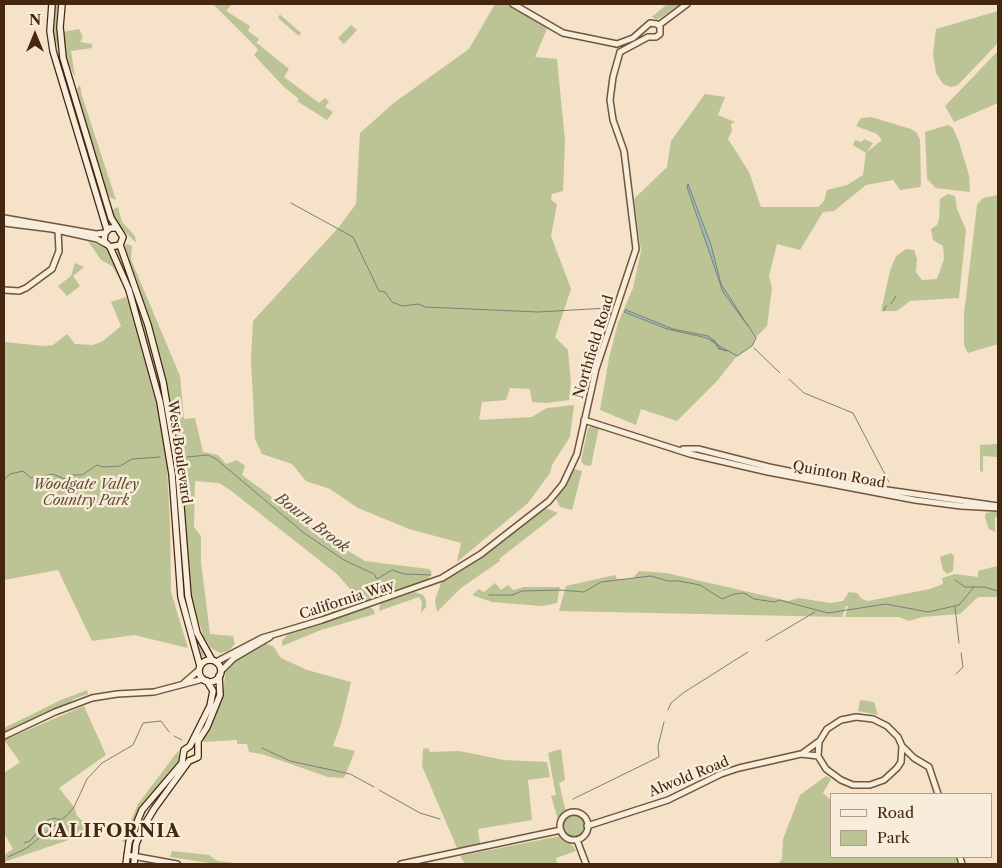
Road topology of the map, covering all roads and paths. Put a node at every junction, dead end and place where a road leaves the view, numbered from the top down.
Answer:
1 (52, 4) edge
2 (62, 4) edge
3 (513, 4) edge
4 (687, 4) edge
5 (659, 25) junction
6 (645, 30) junction
7 (648, 37) junction
8 (620, 43) junction
9 (626, 48) junction
10 (620, 52) junction
11 (58, 54) junction
12 (4, 218) edge
13 (4, 223) edge
14 (116, 228) junction
15 (58, 229) junction
16 (106, 232) junction
17 (120, 245) junction
18 (108, 246) junction
19 (4, 290) edge
20 (584, 420) junction
21 (998, 507) edge
22 (430, 583) joint
23 (270, 636) junction
24 (214, 661) junction
25 (200, 668) junction
26 (220, 674) junction
27 (205, 680) junction
28 (180, 686) junction
29 (4, 736) edge
30 (819, 742) junction
31 (190, 746) junction
32 (902, 746) junction
33 (197, 749) junction
34 (802, 754) junction
35 (818, 756) junction
36 (183, 757) junction
37 (914, 758) junction
38 (189, 762) junction
39 (901, 762) junction
40 (938, 793) edge
41 (588, 826) junction
42 (560, 830) junction
43 (577, 840) junction
44 (127, 855) junction
45 (134, 856) junction
46 (146, 858) junction
47 (126, 864) edge
48 (134, 864) edge
49 (177, 864) edge
50 (401, 864) edge
51 (586, 864) edge

1 - 11 main road
2 - 11 main road
3 - 8 street
4 - 5 street
5 - 6 street
5 - 7 street
6 - 7 street
6 - 8 street
7 - 9 street
8 - 9 street
8 - 10 street
9 - 10 street
10 - 20 street, Northfield Road
11 - 14 main road
11 - 16 main road
12 - 15 street
13 - 15 street
14 - 16 main road
14 - 17 main road
15 - 16 street
15 - 18 street
15 - 19 street
16 - 18 main road
17 - 18 main road
17 - 24 main road, West Boulevard
18 - 25 main road, West Boulevard
20 - 21 street, Quinton Road
20 - 22 street, Northfield Road
22 - 23 street, California Way
23 - 24 street, California Way
23 - 26 street, California Way
24 - 25 main road
24 - 26 main road
25 - 27 main road
25 - 28 street
26 - 27 main road
26 - 33 main road
27 - 28 street
27 - 31 main road
28 - 29 street
30 - 32 street, Alwold Road
30 - 34 street, Alwold Road
30 - 35 street
31 - 33 main road
31 - 36 main road
32 - 37 street, Alwold Road
32 - 39 street
33 - 38 main road
34 - 35 street, Alwold Road
34 - 41 street, Alwold Road
35 - 39 street
36 - 38 main road
36 - 44 main road
37 - 39 street
37 - 40 street, Alwold Road
38 - 45 main road
41 - 42 street
41 - 43 street
42 - 43 street
42 - 50 street
43 - 51 street
44 - 45 street
44 - 47 main road
45 - 46 street
45 - 48 main road
46 - 48 street
46 - 49 street

